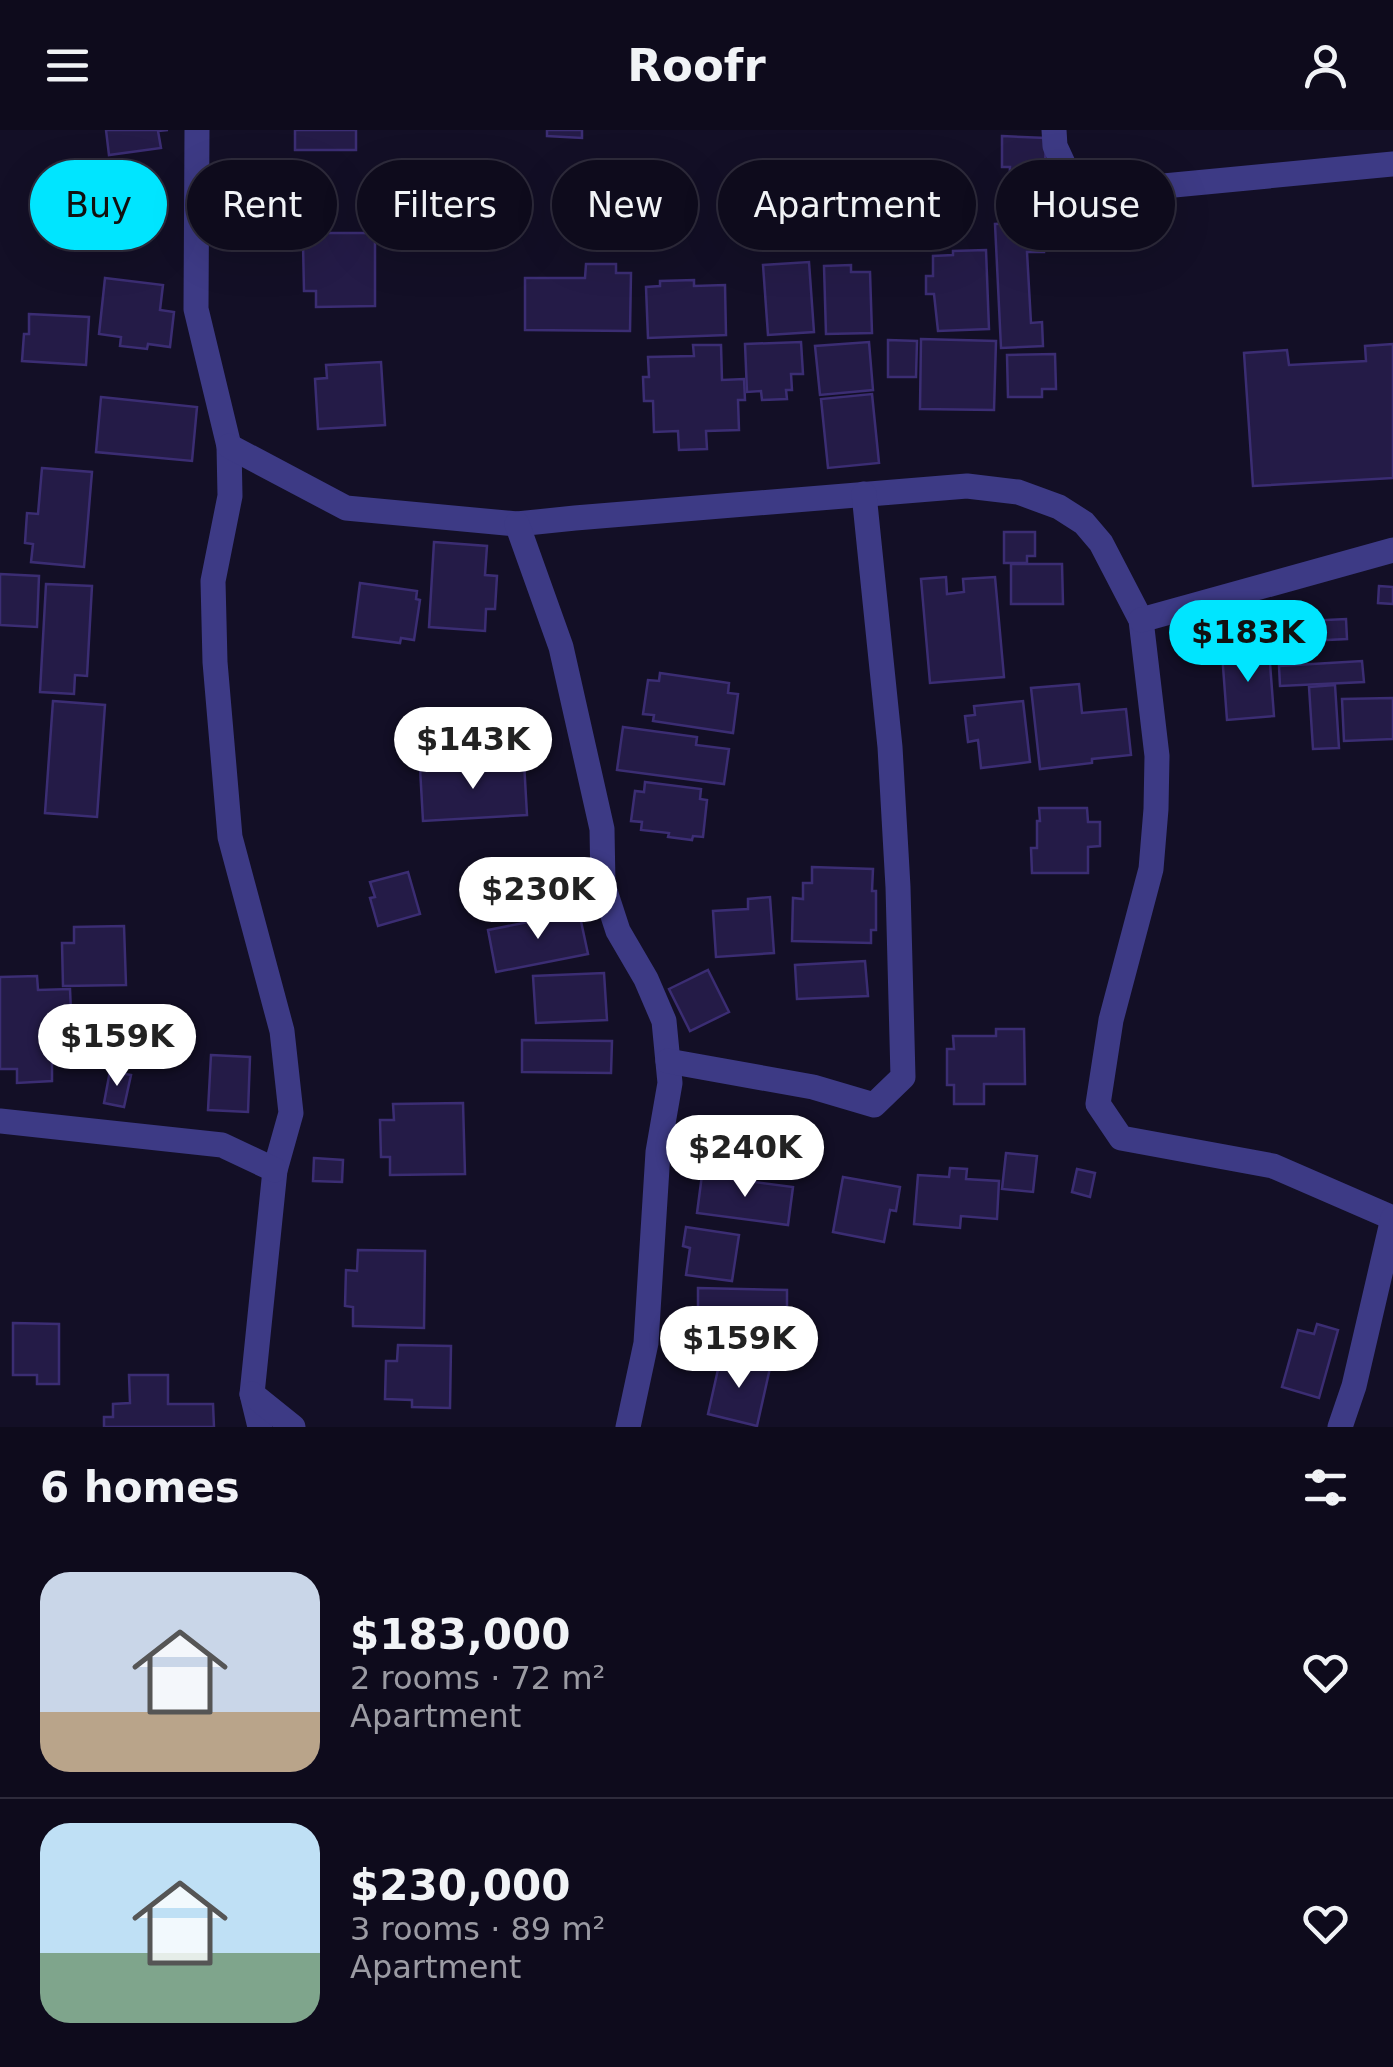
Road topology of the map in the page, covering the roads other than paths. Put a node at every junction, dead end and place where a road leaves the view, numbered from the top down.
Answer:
1 (197, 130) edge
2 (1054, 130) edge
3 (1393, 164) edge
4 (229, 446) junction
5 (864, 494) junction
6 (516, 524) junction
7 (1393, 550) edge
8 (1142, 620) junction
9 (668, 1061) junction
10 (0, 1121) edge
11 (276, 1170) junction
12 (1393, 1218) edge
13 (252, 1394) junction
14 (260, 1427) edge
15 (292, 1427) edge
16 (628, 1427) edge
17 (1340, 1427) edge

1 - 4 street
2 - 3 street
4 - 6 street
4 - 11 street
5 - 6 street
5 - 8 street
5 - 9 street
6 - 9 street
7 - 8 street
8 - 12 street
9 - 16 street
10 - 11 street
11 - 13 street
12 - 17 street
13 - 14 street
13 - 15 street

